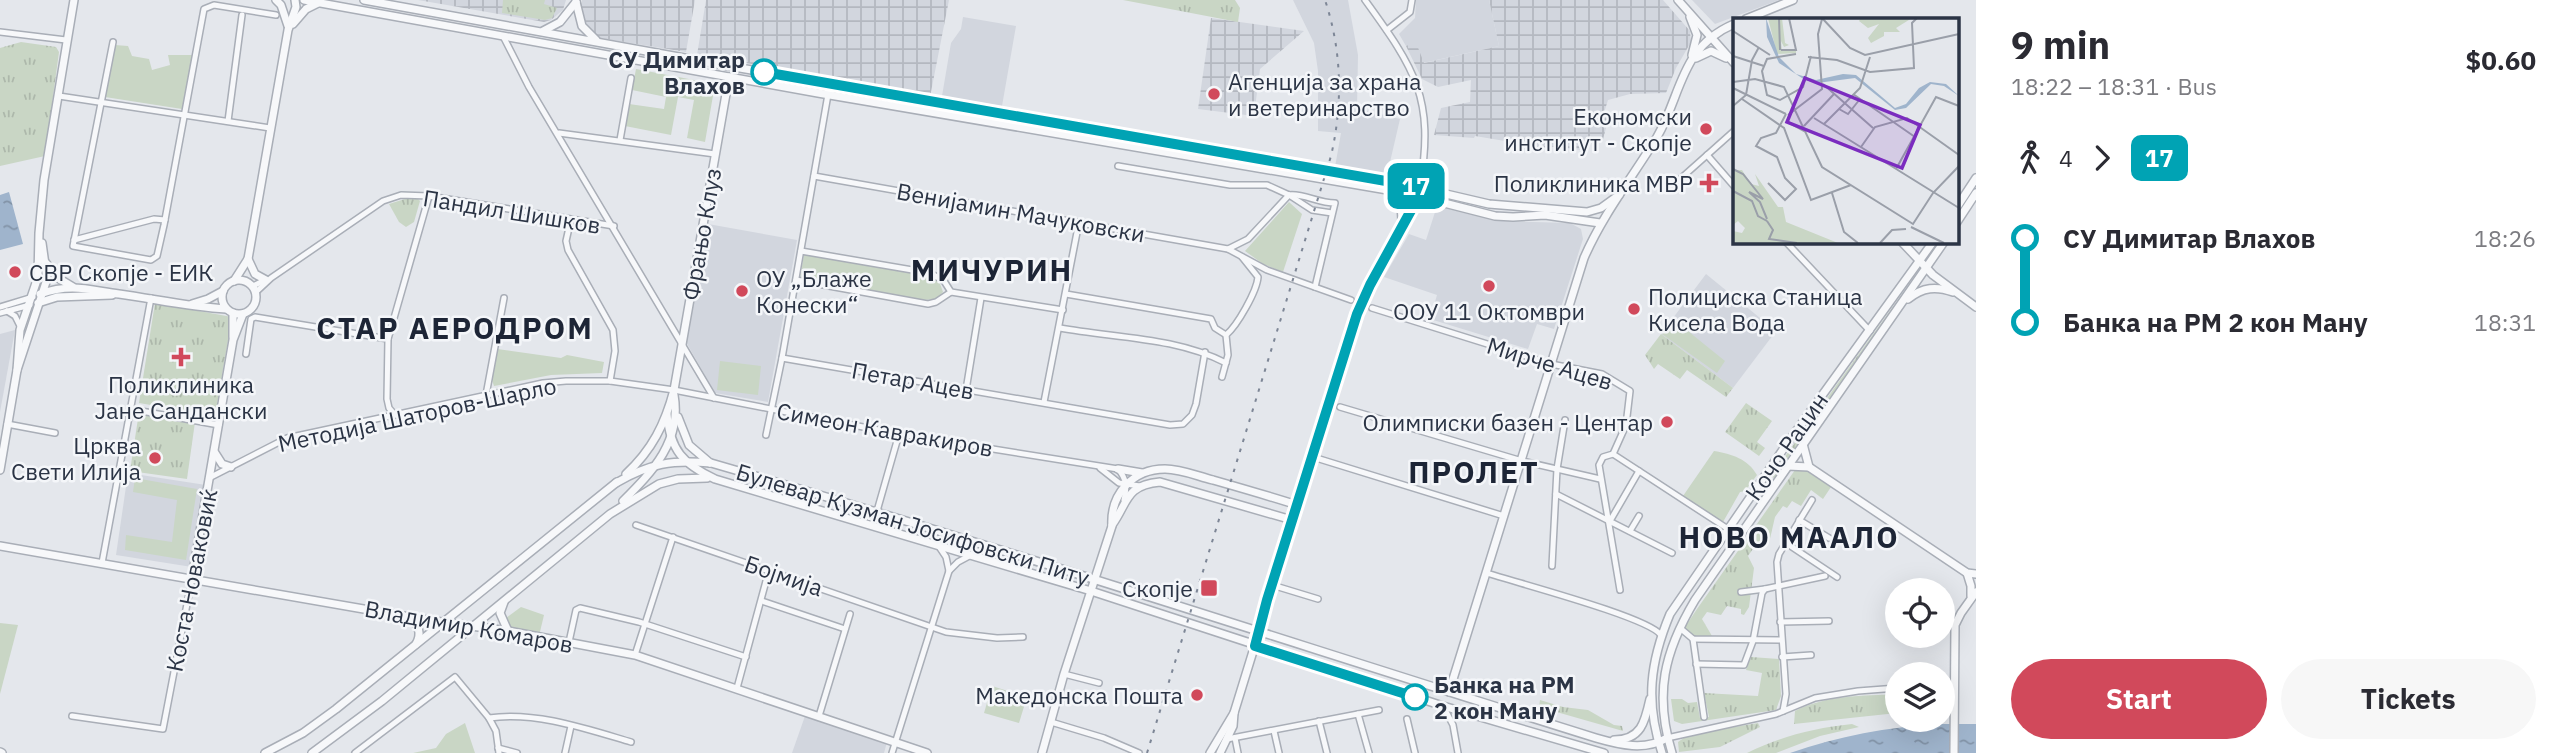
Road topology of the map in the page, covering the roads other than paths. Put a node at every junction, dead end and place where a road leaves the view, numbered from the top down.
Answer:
1 (74, 0) edge
2 (276, 0) edge
3 (294, 0) edge
4 (304, 0) edge
5 (364, 0) edge
6 (1365, 0) edge
7 (1412, 0) edge
8 (1793, 0) edge
9 (1680, 2) edge
10 (319, 3) junction
11 (242, 15) dead end
12 (276, 15) dead end
13 (1748, 18) edge
14 (1733, 25) edge
15 (288, 30) junction
16 (1387, 30) junction
17 (543, 31) junction
18 (0, 32) edge
19 (1711, 38) junction
20 (505, 39) junction
21 (66, 40) junction
22 (113, 42) dead end
23 (601, 43) junction
24 (1733, 63) edge
25 (1733, 63) edge
26 (1688, 66) junction
27 (729, 77) junction
28 (631, 78) dead end
29 (830, 83) junction
30 (829, 95) junction
31 (59, 96) junction
32 (102, 101) junction
33 (185, 114) junction
34 (228, 121) junction
35 (270, 128) junction
36 (1733, 132) edge
37 (558, 133) junction
38 (620, 140) junction
39 (715, 154) junction
40 (1707, 155) junction
41 (1118, 166) dead end
42 (1259, 169) junction
43 (1268, 170) junction
44 (814, 176) junction
45 (1976, 178) edge
46 (1679, 180) dead end
47 (1259, 185) junction
48 (1267, 185) junction
49 (1733, 185) edge
50 (1420, 187) junction
51 (1387, 190) junction
52 (1976, 194) edge
53 (1289, 195) junction
54 (1619, 195) junction
55 (429, 196) junction
56 (1418, 196) junction
57 (1332, 213) junction
58 (1959, 214) edge
59 (1579, 216) junction
60 (571, 219) junction
61 (165, 220) junction
62 (1079, 222) junction
63 (1600, 223) junction
64 (614, 226) junction
65 (1400, 228) junction
66 (39, 233) junction
67 (1593, 236) junction
68 (74, 243) junction
69 (1787, 243) edge
70 (1903, 243) edge
71 (1932, 243) edge
72 (1943, 243) edge
73 (1228, 249) junction
74 (801, 251) junction
75 (1240, 255) junction
76 (1919, 261) junction
77 (246, 262) junction
78 (46, 263) junction
79 (1926, 269) junction
80 (269, 279) junction
81 (796, 280) junction
82 (234, 281) junction
83 (253, 287) junction
84 (1315, 287) junction
85 (74, 288) junction
86 (223, 290) junction
87 (951, 292) junction
88 (42, 293) junction
89 (1066, 293) junction
90 (117, 294) junction
91 (1959, 295) junction
92 (151, 298) junction
93 (504, 298) dead end
94 (981, 298) junction
95 (1351, 300) dead end
96 (34, 301) junction
97 (186, 305) junction
98 (1900, 306) junction
99 (0, 307) edge
100 (1976, 307) edge
101 (1372, 308) dead end
102 (1063, 310) junction
103 (230, 311) junction
104 (3, 312) edge
105 (243, 314) junction
106 (1060, 328) junction
107 (20, 330) junction
108 (1870, 331) junction
109 (1226, 335) junction
110 (233, 340) junction
111 (388, 340) junction
112 (682, 344) junction
113 (1205, 352) junction
114 (246, 354) dead end
115 (782, 358) junction
116 (1226, 363) junction
117 (1551, 365) junction
118 (17, 370) junction
119 (1223, 377) dead end
120 (610, 381) junction
121 (674, 390) junction
122 (966, 390) junction
123 (486, 395) junction
124 (714, 398) junction
125 (1044, 402) junction
126 (1340, 407) dead end
127 (130, 409) junction
128 (772, 409) junction
129 (677, 411) junction
130 (667, 414) junction
131 (395, 415) junction
132 (1565, 420) dead end
133 (7, 425) junction
134 (219, 425) junction
135 (55, 433) dead end
136 (899, 434) junction
137 (766, 435) dead end
138 (671, 439) junction
139 (1803, 444) junction
140 (215, 453) junction
141 (1613, 454) junction
142 (1312, 457) junction
143 (684, 461) junction
144 (1521, 461) junction
145 (711, 463) junction
146 (658, 464) junction
147 (1788, 466) junction
148 (232, 467) junction
149 (1097, 467) junction
150 (1809, 467) junction
151 (1557, 469) junction
152 (0, 470) edge
153 (1118, 470) junction
154 (1639, 471) junction
155 (1143, 473) junction
156 (211, 478) junction
157 (1114, 478) junction
158 (715, 479) junction
159 (1600, 479) junction
160 (617, 482) junction
161 (1126, 485) junction
162 (1143, 486) junction
163 (1556, 494) junction
164 (1121, 498) junction
165 (1812, 500) dead end
166 (1294, 504) junction
167 (877, 511) junction
168 (610, 514) junction
169 (1504, 516) junction
170 (1639, 516) dead end
171 (1289, 520) junction
172 (1799, 520) junction
173 (1609, 521) junction
174 (636, 525) dead end
175 (1728, 529) junction
176 (1630, 531) junction
177 (673, 537) junction
178 (1829, 538) dead end
179 (1786, 543) junction
180 (0, 545) edge
181 (939, 545) junction
182 (1672, 553) dead end
183 (971, 555) junction
184 (102, 563) junction
185 (1552, 566) dead end
186 (769, 570) junction
187 (949, 571) junction
188 (1487, 573) junction
189 (1967, 573) junction
190 (1976, 574) edge
191 (1825, 576) dead end
192 (1837, 577) dead end
193 (1095, 578) junction
194 (192, 579) junction
195 (1272, 585) junction
196 (1779, 587) junction
197 (1765, 589) junction
198 (1620, 590) dead end
199 (1091, 591) junction
200 (1741, 592) dead end
201 (1976, 592) edge
202 (1318, 599) dead end
203 (1970, 600) junction
204 (762, 601) junction
205 (504, 602) junction
206 (850, 614) dead end
207 (402, 615) junction
208 (1829, 621) dead end
209 (445, 622) junction
210 (1780, 622) junction
211 (645, 624) junction
212 (474, 626) junction
213 (932, 626) junction
214 (1679, 627) junction
215 (845, 629) junction
216 (508, 631) junction
217 (1259, 632) junction
218 (1661, 635) junction
219 (1023, 637) dead end
220 (1693, 639) junction
221 (1753, 640) junction
222 (1781, 640) junction
223 (569, 642) junction
224 (1255, 646) junction
225 (414, 647) junction
226 (635, 655) junction
227 (1811, 655) dead end
228 (746, 657) junction
229 (1782, 657) junction
230 (1955, 662) edge
231 (1696, 664) junction
232 (1064, 674) junction
233 (1099, 683) dead end
234 (737, 688) junction
235 (1885, 689) edge
236 (1449, 692) junction
237 (1651, 693) junction
238 (1786, 694) junction
239 (1802, 703) junction
240 (1443, 706) junction
241 (1379, 710) dead end
242 (1783, 711) junction
243 (1467, 712) junction
244 (1234, 713) junction
245 (1359, 714) junction
246 (72, 716) dead end
247 (819, 716) junction
248 (1704, 717) dead end
249 (489, 718) junction
250 (1407, 719) dead end
251 (1051, 722) junction
252 (1319, 722) junction
253 (1453, 725) junction
254 (571, 726) junction
255 (1274, 731) junction
256 (1954, 732) edge
257 (1231, 738) junction
258 (1596, 738) junction
259 (631, 742) dead end
260 (895, 743) junction
261 (1658, 743) junction
262 (1666, 749) edge
263 (498, 750) edge
264 (265, 753) edge
265 (312, 753) edge
266 (355, 753) edge
267 (517, 753) edge
268 (565, 753) edge
269 (892, 753) edge
270 (927, 753) edge
271 (1042, 753) edge
272 (1139, 753) edge
273 (1210, 753) edge
274 (1220, 753) edge
275 (1238, 753) edge
276 (1279, 753) edge
277 (1327, 753) edge
278 (1368, 753) edge
279 (1415, 753) edge
280 (1458, 753) edge
281 (1604, 753) edge
282 (1954, 753) edge

1 - 21 street
2 - 15 street
3 - 15 street
4 - 10 street
5 - 17 street
6 - 16 street
7 - 16 street
8 - 13 street
9 - 19 street
9 - 26 street
10 - 15 street
10 - 20 street
11 - 34 street
12 - 33 street
14 - 19 street
15 - 35 street
16 - 50 street
17 - 23 street
17 - 23 street
18 - 21 street
19 - 24 street
19 - 26 street
20 - 27 street
20 - 37 street
21 - 31 street
22 - 32 street
23 - 29 street
25 - 26 street
26 - 54 street
27 - 30 street
27 - 39 street, Фрањо Клуз
28 - 38 street
29 - 30 street
29 - 50 street
30 - 42 street
30 - 44 street
31 - 32 street
31 - 66 street
32 - 33 street
32 - 68 street
33 - 34 street
33 - 61 street
34 - 35 street
35 - 77 street
36 - 40 street
37 - 38 street
37 - 64 street
38 - 39 street
39 - 112 street, Фрањо Клуз
40 - 46 street
40 - 49 street
41 - 47 street
42 - 43 street
42 - 47 street
43 - 48 street
43 - 51 street
44 - 62 street, Венијамин Мачуковски
44 - 74 street
45 - 58 street
47 - 48 street
48 - 53 street
50 - 56 street
50 - 59 street
51 - 56 street
51 - 65 street
52 - 58 street
53 - 57 street
53 - 57 street
53 - 73 street
54 - 59 street
54 - 63 street
55 - 60 street, Пандил Шишков
55 - 80 street, Пандил Шишков
55 - 111 street
56 - 59 street
56 - 65 street
57 - 84 street
59 - 63 street
59 - 67 street
60 - 64 street, Пандил Шишков
60 - 120 street
61 - 68 street
61 - 68 street
62 - 73 street, Венијамин Мачуковски
62 - 89 street
63 - 67 street
64 - 112 street, Пандил Шишков
65 - 142 street
66 - 78 street
66 - 96 street
67 - 117 street
69 - 108 street
70 - 76 street
71 - 76 street, Кочо Рацин
72 - 79 street
73 - 75 street, Венијамин Мачуковски
74 - 81 street
74 - 87 street
75 - 84 street, Венијамин Мачуковски
75 - 109 street
76 - 79 street
76 - 108 street, Кочо Рацин
77 - 80 street
77 - 82 street
77 - 83 street
78 - 85 street
78 - 88 street
79 - 91 street
79 - 98 street, Кочо Рацин
80 - 83 street
81 - 87 street
81 - 115 street
82 - 83 street
82 - 86 street
83 - 105 street
84 - 95 street, Венијамин Мачуковски
85 - 88 street
85 - 90 street
86 - 97 street
86 - 103 street
87 - 94 street
88 - 96 street
89 - 102 street
89 - 109 street
90 - 92 street
90 - 96 street
91 - 98 street
91 - 100 street
92 - 97 street
92 - 127 street
93 - 123 street
94 - 102 street
94 - 122 street
96 - 99 street
96 - 104 street
96 - 107 street
96 - 118 street
97 - 103 street
98 - 139 street, Кочо Рацин
101 - 117 street, Мирче Ацев
102 - 106 street
103 - 105 street
103 - 110 street, Коста Новаковиќ
104 - 107 street
105 - 110 street, Коста Новаковиќ
106 - 113 street
106 - 125 street
107 - 118 street
108 - 175 street, Кочо Рацин
109 - 116 street
110 - 134 street, Коста Новаковиќ
111 - 114 street
111 - 131 street
112 - 121 street, Фрањо Клуз
112 - 124 street, Пандил Шишков
113 - 116 street
113 - 125 street, Петар Ацев
115 - 122 street, Петар Ацев
115 - 128 street
116 - 119 street
117 - 141 street, Мирче Ацев
117 - 144 street
118 - 133 street
120 - 121 street, Методија Шаторов-Шарло
120 - 123 street, Методија Шаторов-Шарло
121 - 124 street, Симеон Кавракиров
121 - 129 street, Фрањо Клуз
121 - 130 street, Фрањо Клуз
122 - 125 street, Петар Ацев
123 - 131 street, Методија Шаторов-Шарло
124 - 128 street, Симеон Кавракиров
126 - 144 street
127 - 134 street
127 - 184 street
128 - 136 street, Симеон Кавракиров
128 - 137 street
129 - 138 street, Фрањо Клуз
129 - 145 street
130 - 138 street, Фрањо Клуз
130 - 160 street, Фрањо Клуз
131 - 148 street, Методија Шаторов-Шарло
132 - 151 street
133 - 135 street
133 - 152 street
134 - 140 street, Коста Новаковиќ
136 - 149 street, Симеон Кавракиров
136 - 167 street
138 - 143 street, Фрањо Клуз
138 - 146 street, Фрањо Клуз
139 - 147 street, Кочо Рацин
139 - 150 street
140 - 148 street
140 - 156 street, Коста Новаковиќ
141 - 154 street
141 - 159 street, Мирче Ацев
142 - 166 street
142 - 169 street
143 - 145 street
143 - 146 street
143 - 158 street, Булевар Кузман Јосифовски Питу
144 - 151 street
144 - 169 street
145 - 167 street, Булевар Кузман Јосифовски Питу
146 - 160 street
146 - 168 street, Фрањо Клуз
147 - 150 street
147 - 214 street, Кочо Рацин
148 - 156 street, Методија Шаторов-Шарло
149 - 153 street, Симеон Кавракиров
149 - 157 street, Симеон Кавракиров
150 - 189 street
151 - 159 street
151 - 163 street
153 - 155 street
153 - 161 street
154 - 173 street
154 - 175 street
155 - 161 street
155 - 166 street
156 - 194 street, Коста Новаковиќ
157 - 161 street, Симеон Кавракиров
157 - 164 street
158 - 168 street, Булевар Кузман Јосифовски Питу
158 - 181 street, Булевар Кузман Јосифовски Питу
159 - 173 street
160 - 209 street
161 - 162 street, Симеон Кавракиров
161 - 164 street
162 - 164 street
162 - 171 street
163 - 173 street
163 - 185 street
164 - 193 street
165 - 172 street
166 - 171 street
167 - 193 street, Булевар Кузман Јосифовски Питу
168 - 205 street
169 - 188 street
170 - 176 street
171 - 195 street
172 - 178 street
172 - 179 street
173 - 176 street
173 - 198 street
174 - 177 street, Бојмија
175 - 218 street, Кочо Рацин
176 - 182 street
177 - 186 street, Бојмија
177 - 211 street
179 - 192 street
179 - 196 street
180 - 184 street, Владимир Комаров
181 - 183 street, Булевар Кузман Јосифовски Питу
181 - 187 street
183 - 187 street
183 - 199 street, Булевар Кузман Јосифовски Питу
184 - 194 street, Владимир Комаров
186 - 204 street
186 - 213 street, Бојмија
187 - 213 street
188 - 218 street
188 - 236 street
189 - 190 street
189 - 203 street
191 - 196 street
193 - 199 street
193 - 217 street, Булевар Кузман Јосифовски Питу
194 - 207 street, Владимир Комаров
194 - 246 street, Коста Новаковиќ
195 - 202 street
195 - 217 street
196 - 197 street
196 - 210 street
197 - 200 street
197 - 221 street
199 - 224 street, Булевар Кузман Јосифовски Питу
199 - 232 street
201 - 203 street
203 - 230 street
204 - 215 street
204 - 228 street
205 - 212 street
205 - 216 street
206 - 215 street
207 - 209 street, Владимир Комаров
207 - 225 street
208 - 210 street
209 - 212 street, Владимир Комаров
209 - 225 street
210 - 222 street
211 - 223 street
211 - 226 street
211 - 228 street
212 - 216 street, Владимир Комаров
212 - 265 street
213 - 219 street, Бојмија
213 - 260 street
214 - 220 street
214 - 262 street, Кочо Рацин
215 - 247 street
216 - 223 street, Владимир Комаров
217 - 224 street
217 - 236 street, Булевар Кузман Јосифовски Питу
218 - 237 street, Кочо Рацин
220 - 221 street
220 - 231 street
221 - 222 street
221 - 231 street
222 - 229 street
223 - 226 street, Владимир Комаров
224 - 240 street, Булевар Кузман Јосифовски Питу
224 - 244 street
225 - 264 street
226 - 234 street, Владимир Комаров
227 - 229 street
228 - 234 street
229 - 238 street
231 - 248 street
232 - 233 street
232 - 251 street
234 - 247 street, Владимир Комаров
235 - 239 street
236 - 258 street, Булевар Кузман Јосифовски Питу
237 - 258 street, Булевар Кузман Јосифовски Питу
237 - 261 street, Кочо Рацин
238 - 239 street
238 - 242 street
239 - 242 street
240 - 243 street, Булевар Кузман Јосифовски Питу
240 - 253 street
241 - 245 street
242 - 262 street
243 - 253 street
243 - 281 street, Булевар Кузман Јосифовски Питу
244 - 257 street
244 - 273 street
245 - 252 street
245 - 278 street
247 - 260 street, Владимир Комаров
249 - 254 street
249 - 263 street
249 - 266 street
250 - 279 street
251 - 271 street
251 - 272 street
252 - 255 street
252 - 277 street
253 - 280 street
254 - 259 street
254 - 268 street
255 - 257 street
255 - 276 street
256 - 282 street
257 - 274 street
257 - 275 street
258 - 261 street, Булевар Кузман Јосифовски Питу
260 - 269 street
260 - 270 street, Владимир Комаров
261 - 262 street
263 - 267 street

